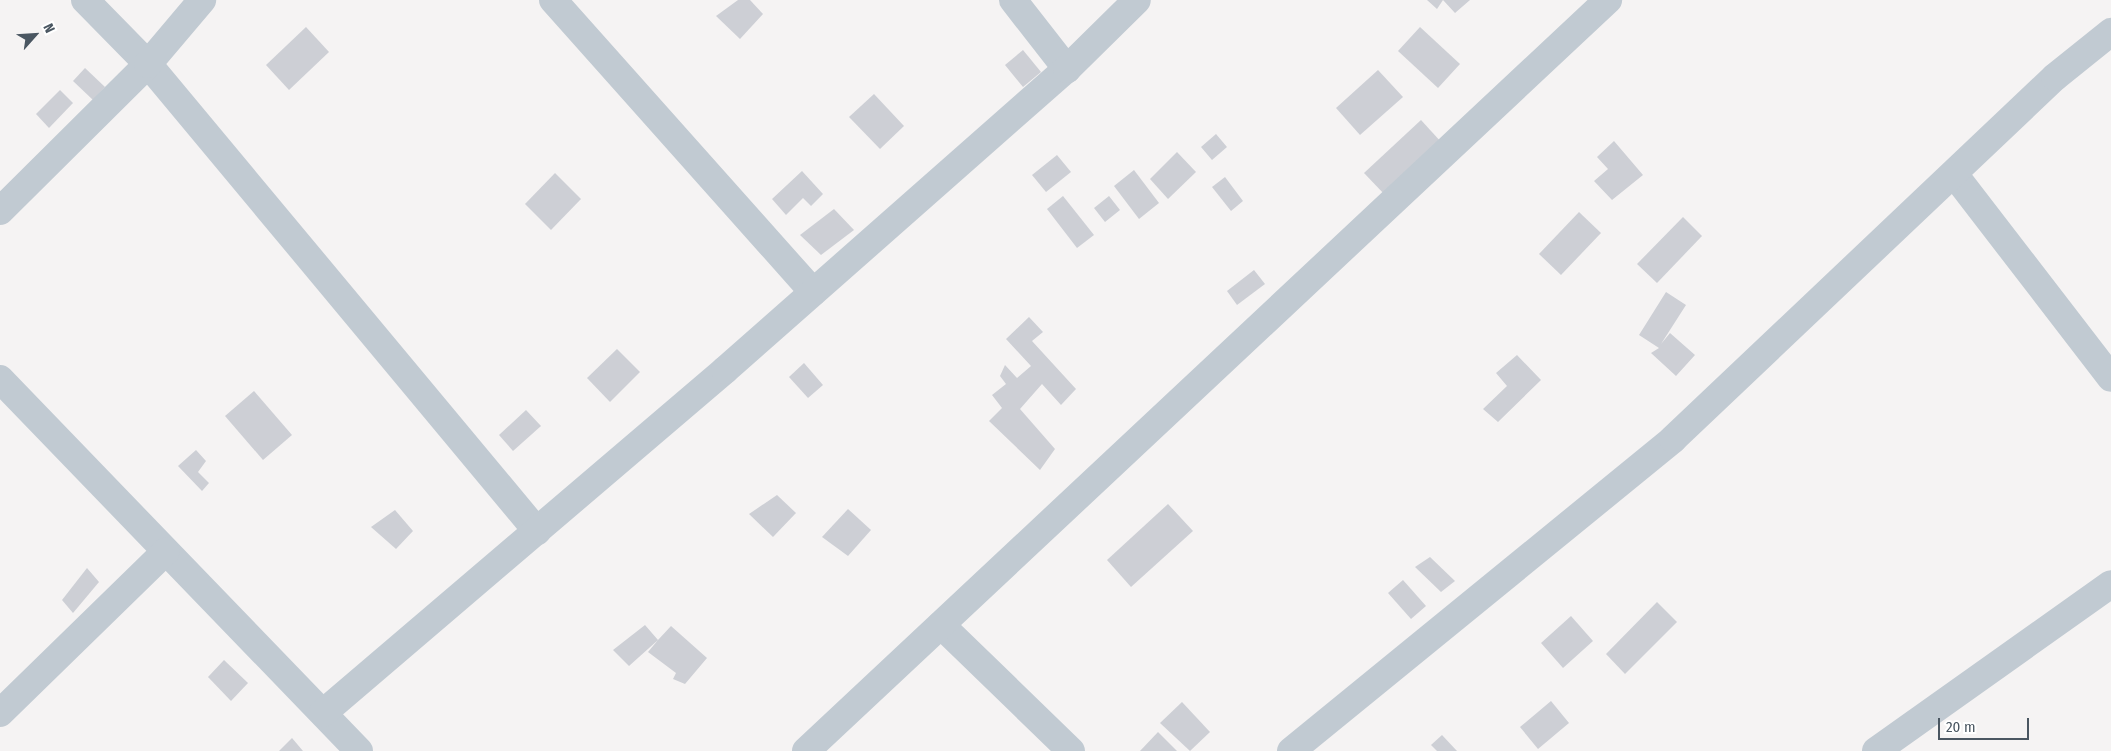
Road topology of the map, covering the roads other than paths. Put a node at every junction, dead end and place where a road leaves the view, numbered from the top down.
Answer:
1 (85, 0) edge
2 (202, 0) edge
3 (553, 0) edge
4 (1013, 0) edge
5 (1137, 0) edge
6 (1608, 0) edge
7 (2111, 32) edge
8 (148, 64) junction
9 (1067, 69) junction
10 (1954, 174) junction
11 (0, 211) edge
12 (813, 292) junction
13 (2111, 378) edge
14 (0, 379) edge
15 (537, 531) junction
16 (165, 552) junction
17 (2111, 584) edge
18 (941, 625) junction
19 (0, 713) edge
20 (323, 714) junction
21 (359, 751) edge
22 (806, 751) edge
23 (1072, 751) edge
24 (1291, 751) edge
25 (1876, 751) edge

1 - 8 street
2 - 8 street
3 - 12 street
4 - 9 street
5 - 9 street
6 - 18 street
7 - 10 street
8 - 11 street
8 - 15 street
9 - 12 street
10 - 13 street
10 - 24 street
12 - 15 street
14 - 16 street
15 - 20 street
16 - 19 street
16 - 20 street
17 - 25 street
18 - 22 street
18 - 23 street
20 - 21 street

